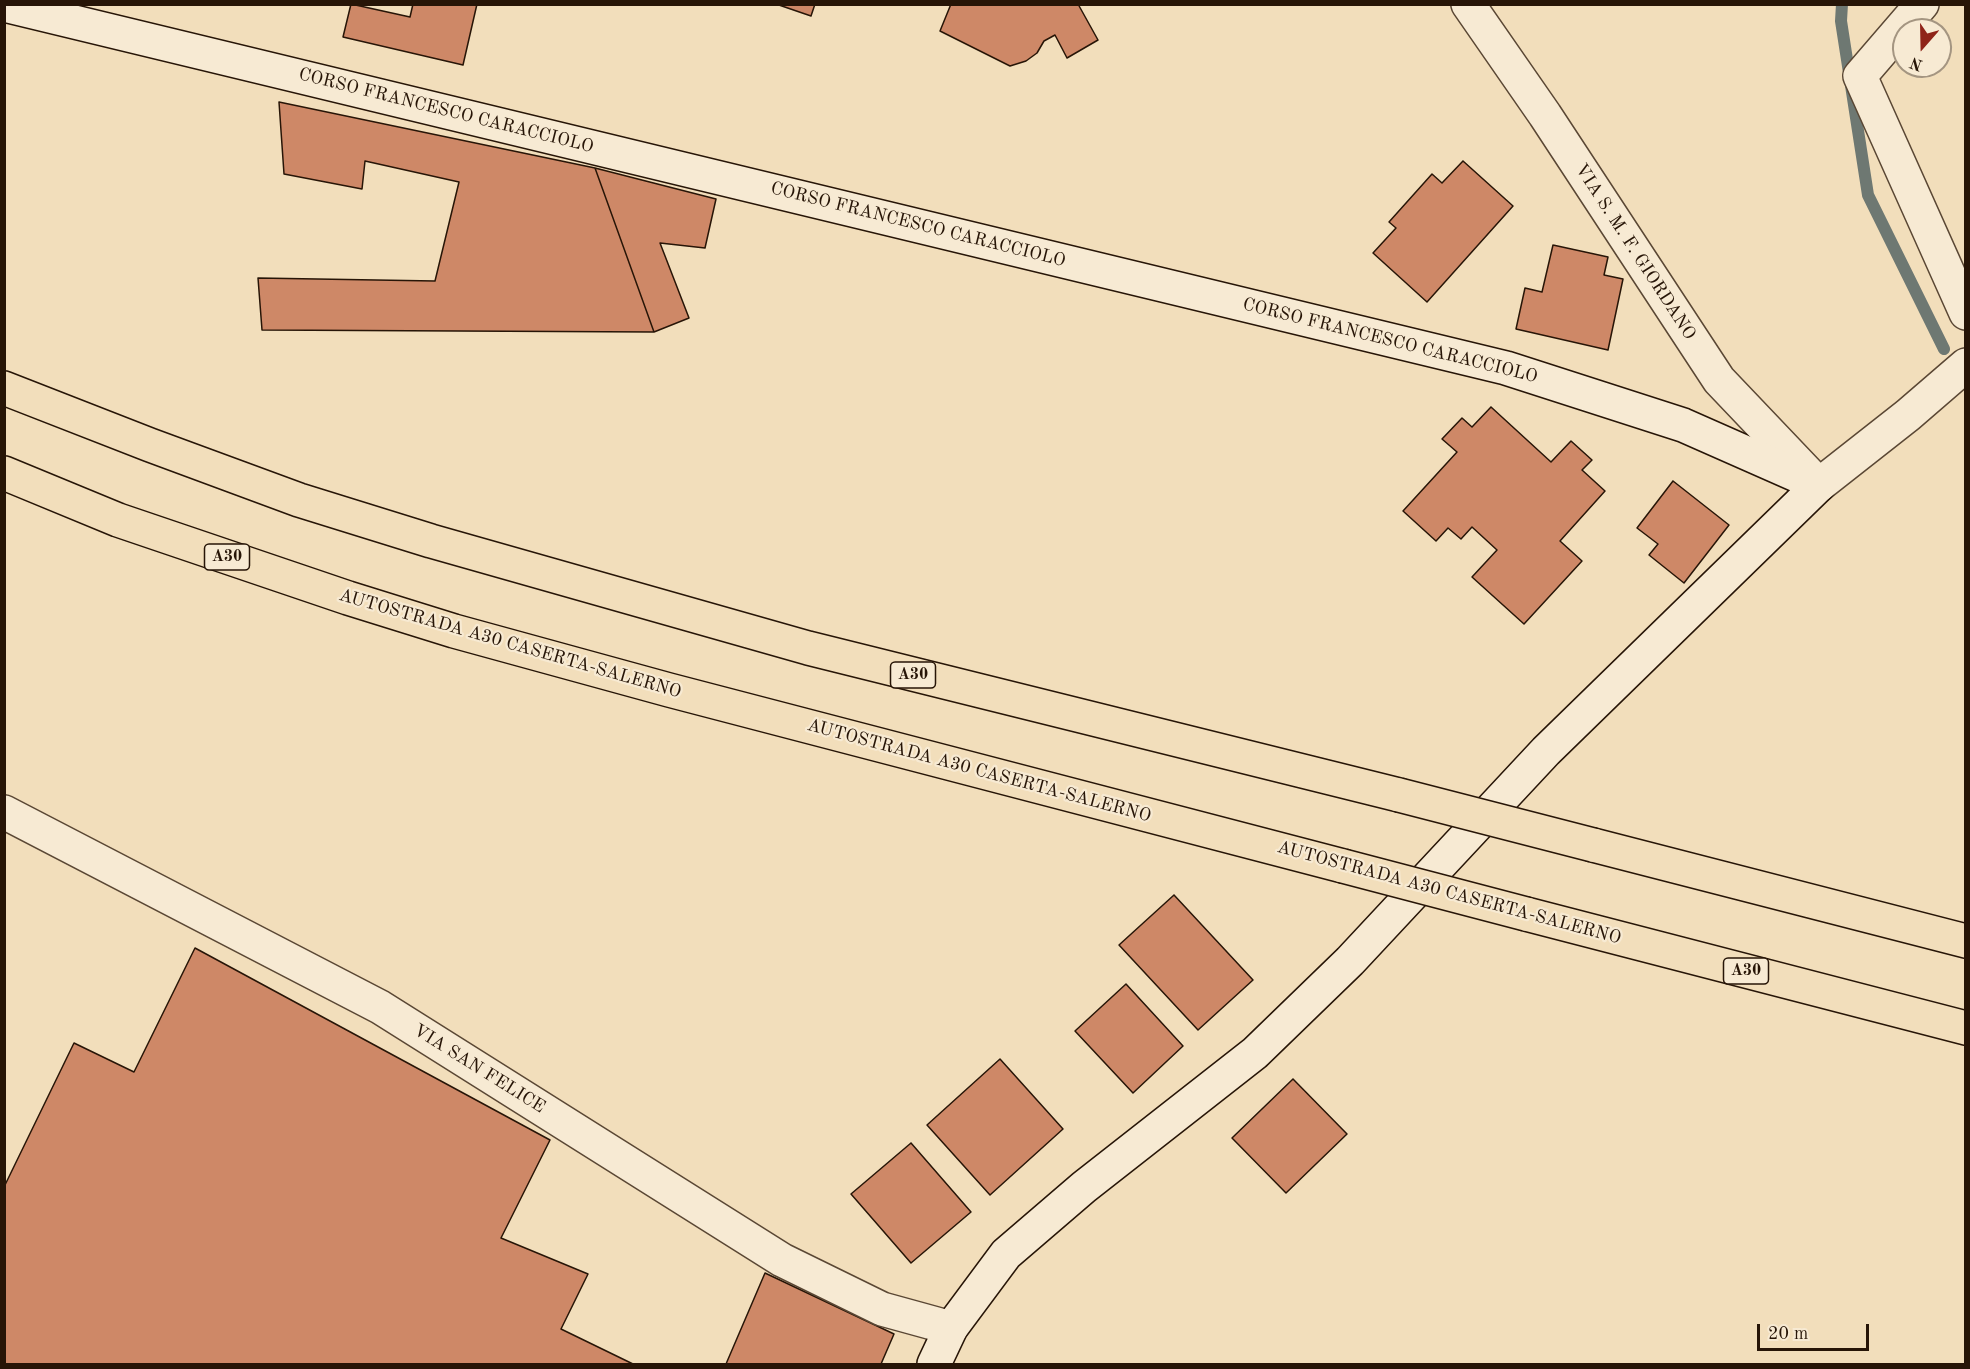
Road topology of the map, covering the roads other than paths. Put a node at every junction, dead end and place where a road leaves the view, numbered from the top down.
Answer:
1 (1468, 4) edge
2 (1922, 4) edge
3 (4, 5) edge
4 (1965, 313) edge
5 (1965, 365) edge
6 (4, 388) edge
7 (4, 473) edge
8 (1819, 485) junction
9 (4, 812) edge
10 (1965, 941) edge
11 (1965, 1028) edge
12 (951, 1328) junction
13 (934, 1365) edge

1 - 8 street, VIA S. M. F. GIORDANO
2 - 4 street
3 - 8 street, CORSO FRANCESCO CARACCIOLO
5 - 8 street
6 - 10 highway, A30, bridge
7 - 11 highway, AUTOSTRADA A30 CASERTA-SALERNO / A30, bridge
8 - 12 street
9 - 12 street, VIA SAN FELICE
12 - 13 street

